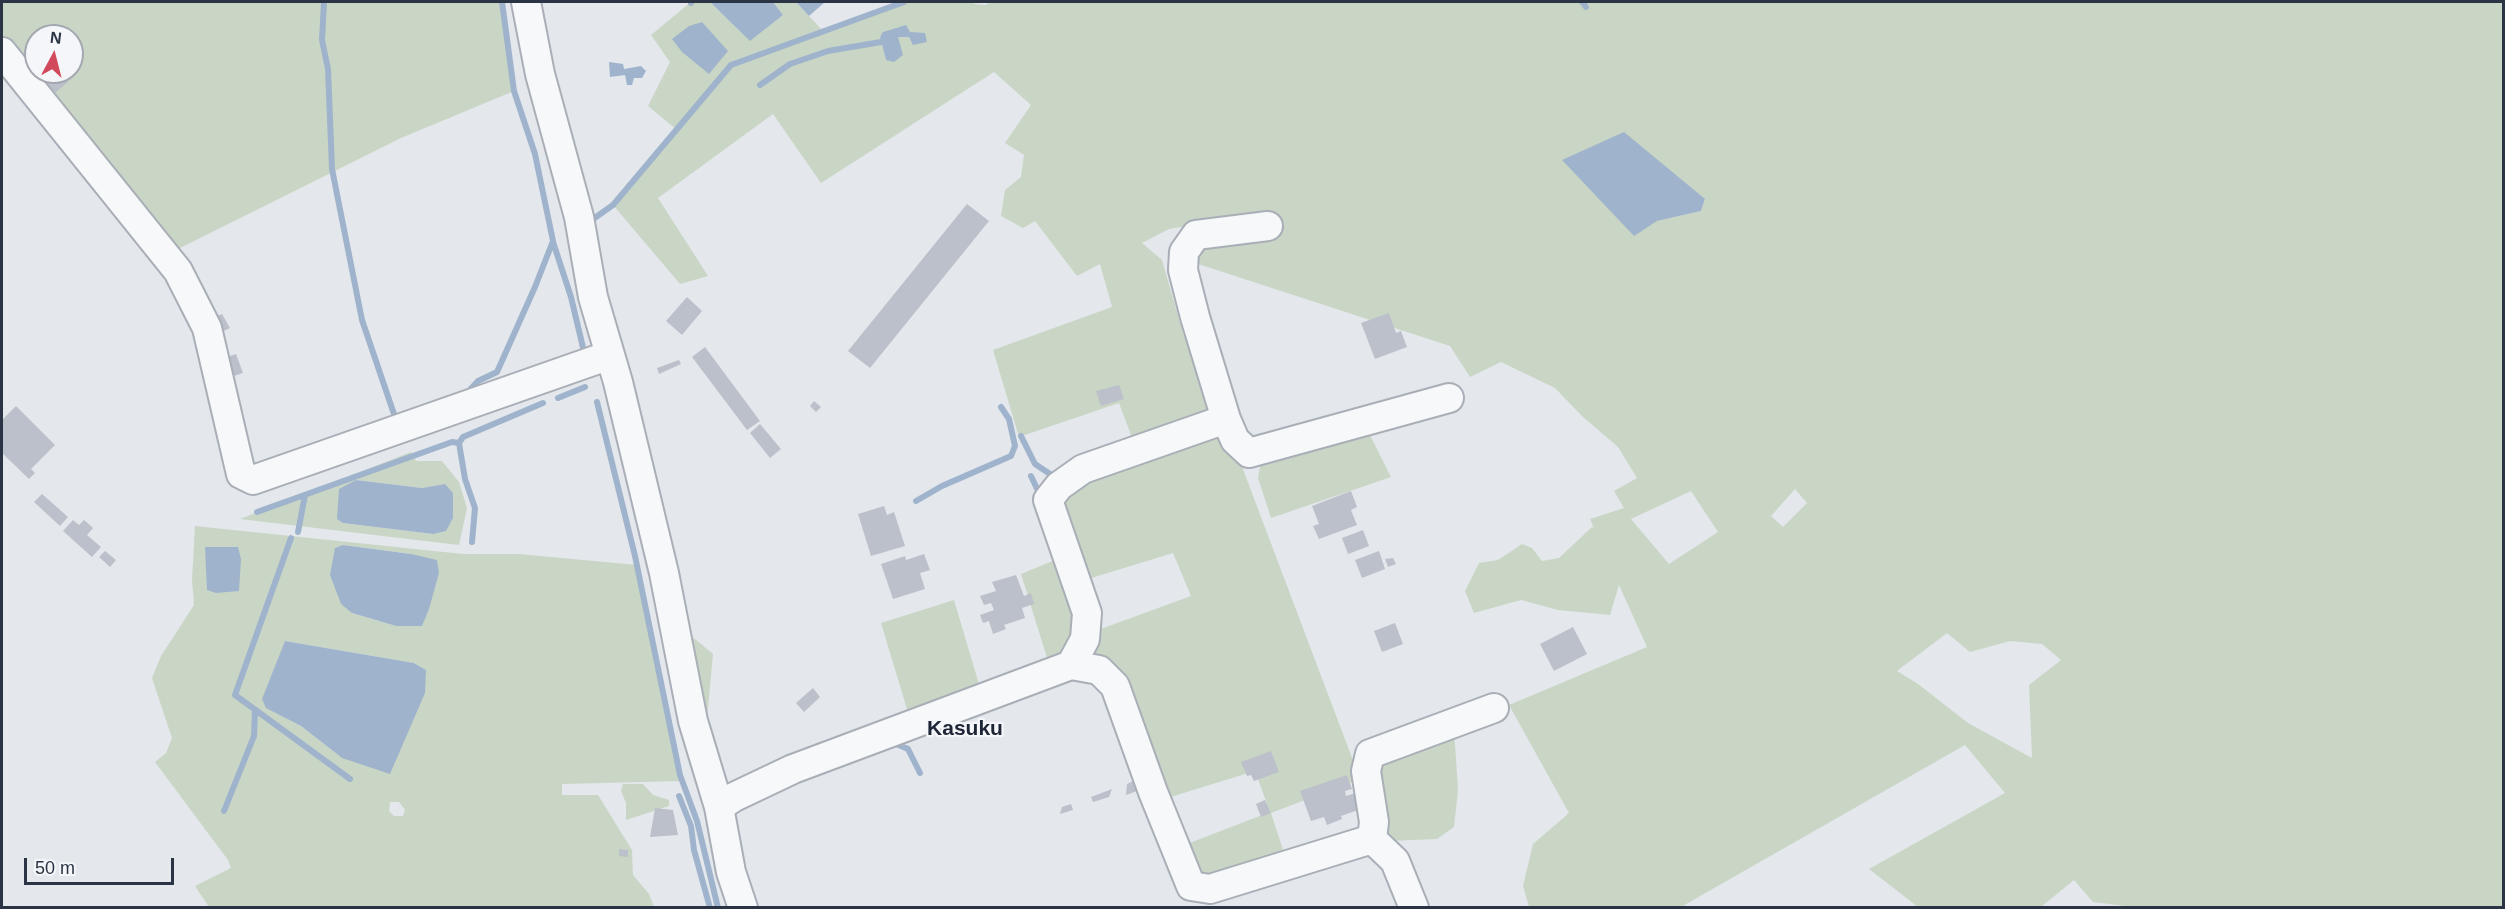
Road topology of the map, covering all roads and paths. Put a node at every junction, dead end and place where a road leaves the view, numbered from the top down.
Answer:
1 (526, 2) edge
2 (2, 52) edge
3 (1268, 226) dead end
4 (610, 355) junction
5 (1449, 398) dead end
6 (1226, 419) junction
7 (1071, 665) junction
8 (1494, 708) dead end
9 (719, 807) junction
10 (1372, 839) junction
11 (743, 908) edge
12 (1414, 908) edge

1 - 4 street
2 - 4 street
3 - 6 street
4 - 9 street
5 - 6 street
6 - 7 street
7 - 9 street
7 - 10 street
8 - 10 street
9 - 11 street
10 - 12 street

